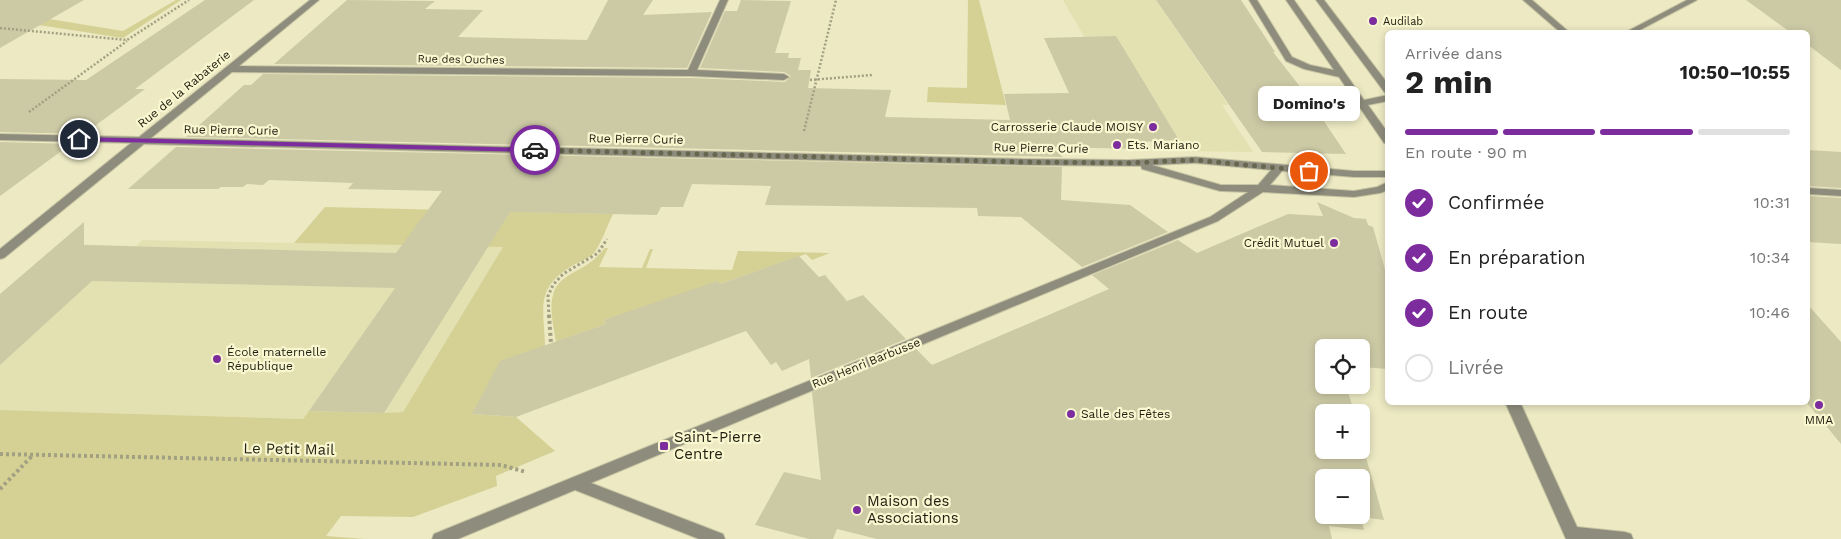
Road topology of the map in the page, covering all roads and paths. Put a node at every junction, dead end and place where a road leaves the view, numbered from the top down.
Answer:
1 (189, 0) edge
2 (315, 0) edge
3 (724, 0) edge
4 (836, 0) edge
5 (1253, 0) edge
6 (1290, 0) edge
7 (1320, 0) edge
8 (1527, 0) edge
9 (1693, 0) edge
10 (0, 28) edge
11 (1563, 30) edge
12 (1634, 30) edge
13 (127, 40) junction
14 (231, 68) junction
15 (691, 73) junction
16 (872, 75) dead end
17 (1343, 75) junction
18 (784, 76) joint
19 (817, 79) junction
20 (1385, 87) edge
21 (1385, 99) edge
22 (1362, 103) junction
23 (24, 115) dead end
24 (1385, 137) edge
25 (0, 138) edge
26 (142, 141) junction
27 (798, 156) junction
28 (1129, 163) junction
29 (1279, 168) junction
30 (1385, 174) edge
31 (1385, 187) edge
32 (1261, 188) junction
33 (1810, 191) edge
34 (1841, 193) edge
35 (607, 239) dead end
36 (0, 255) edge
37 (551, 344) dead end
38 (1513, 405) edge
39 (0, 454) edge
40 (33, 455) junction
41 (529, 472) dead end
42 (576, 484) junction
43 (0, 489) edge
44 (1573, 536) edge
45 (440, 539) edge
46 (717, 539) edge
47 (1625, 539) edge

1 - 13 path
2 - 14 street, Rue de la Rabaterie
3 - 15 street
4 - 19 path
5 - 17 street
6 - 17 street
7 - 20 street
8 - 11 street
9 - 12 street
10 - 13 path
13 - 23 path
14 - 15 street, Rue des Ouches
14 - 26 street, Rue de la Rabaterie
15 - 18 street, Rue des Ouches
16 - 19 path
17 - 22 street
18 - 19 path
19 - 27 path
21 - 22 street
22 - 24 street
25 - 26 street, Rue Pierre Curie
26 - 27 street, Rue Pierre Curie
26 - 36 street, Rue de la Rabaterie
27 - 28 street, Rue Pierre Curie
28 - 29 street, Rue Pierre Curie
28 - 32 street, Rue Pierre Curie
29 - 30 street, Rue Pierre Curie
29 - 32 street, Rue Henri Barbusse
31 - 32 street, Rue Pierre Curie
32 - 42 street, Rue Henri Barbusse
33 - 34 street
35 - 37 path
38 - 44 street
39 - 40 path, Le Petit Mail
40 - 41 path, Le Petit Mail
40 - 43 path
42 - 45 street, Rue Henri Barbusse
42 - 46 street
44 - 47 street

